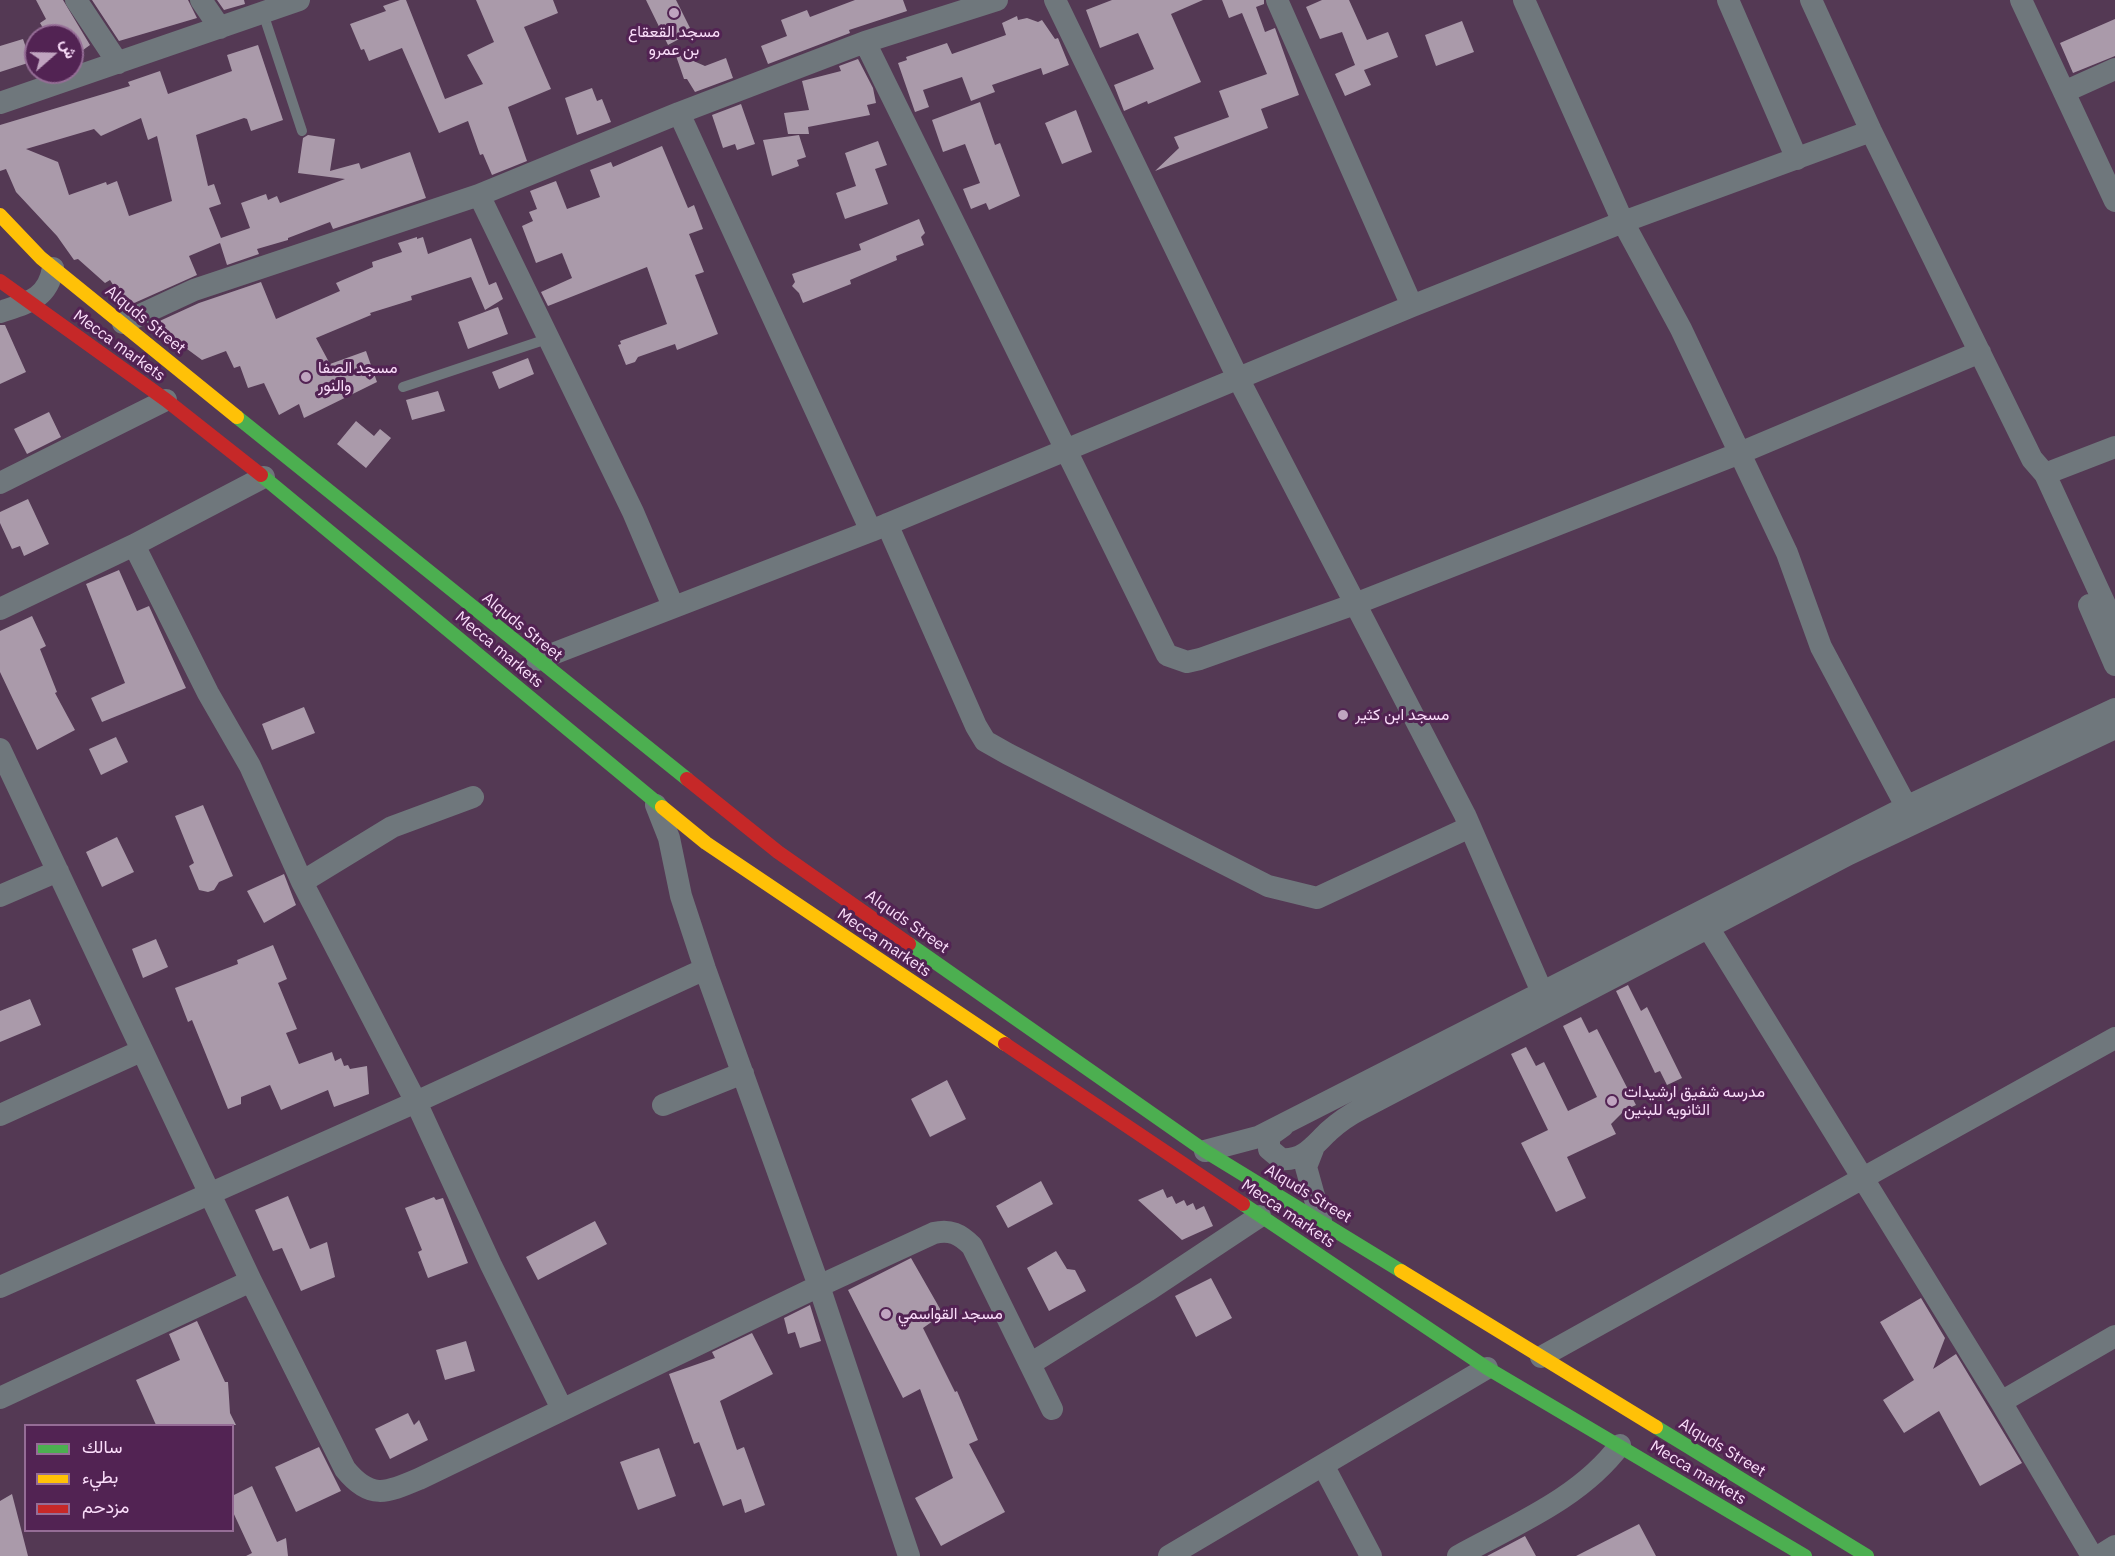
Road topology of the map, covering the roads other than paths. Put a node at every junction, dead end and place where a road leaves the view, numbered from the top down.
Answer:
1 (76, 0) edge
2 (201, 0) edge
3 (299, 0) edge
4 (997, 0) edge
5 (1055, 0) edge
6 (1277, 0) edge
7 (1524, 0) edge
8 (1728, 0) edge
9 (1811, 0) edge
10 (2021, 0) edge
11 (263, 13) junction
12 (220, 28) junction
13 (865, 42) junction
14 (118, 63) junction
15 (2115, 69) edge
16 (33, 92) junction
17 (2064, 92) junction
18 (0, 95) edge
19 (0, 103) edge
20 (679, 113) junction
21 (1871, 131) junction
22 (302, 132) dead end
23 (1797, 159) junction
24 (479, 195) junction
25 (2115, 201) edge
26 (0, 215) edge
27 (1623, 222) junction
28 (53, 268) junction
29 (0, 281) edge
30 (32, 302) junction
31 (1412, 306) junction
32 (0, 312) edge
33 (123, 323) junction
34 (550, 338) junction
35 (1980, 352) junction
36 (1238, 378) junction
37 (403, 387) dead end
38 (166, 400) junction
39 (2115, 447) edge
40 (1066, 451) junction
41 (1740, 453) junction
42 (2039, 466) junction
43 (264, 477) junction
44 (0, 483) edge
45 (879, 527) junction
46 (134, 545) junction
47 (1355, 604) junction
48 (673, 606) junction
49 (0, 609) edge
50 (2115, 626) edge
51 (537, 660) junction
52 (2115, 665) edge
53 (2115, 709) edge
54 (2115, 728) edge
55 (0, 749) edge
56 (473, 797) dead end
57 (653, 798) junction
58 (1911, 814) junction
59 (1470, 827) junction
60 (706, 843) junction
61 (58, 871) junction
62 (676, 872) junction
63 (303, 882) junction
64 (0, 896) edge
65 (1703, 920) junction
66 (705, 969) junction
67 (1542, 992) junction
68 (2115, 1038) edge
69 (141, 1052) junction
70 (743, 1073) junction
71 (416, 1102) junction
72 (663, 1106) dead end
73 (0, 1115) edge
74 (1286, 1123) junction
75 (1312, 1149) junction
76 (1205, 1151) junction
77 (1863, 1178) junction
78 (210, 1194) junction
79 (1260, 1216) junction
80 (1321, 1221) junction
81 (250, 1281) junction
82 (819, 1286) junction
83 (0, 1287) edge
84 (2115, 1336) edge
85 (1541, 1357) junction
86 (1030, 1364) junction
87 (1487, 1368) junction
88 (0, 1398) edge
89 (2001, 1402) junction
90 (562, 1409) junction
91 (1052, 1409) dead end
92 (1620, 1445) junction
93 (1323, 1465) junction
94 (2115, 1546) edge
95 (909, 1556) edge
96 (1169, 1556) edge
97 (1371, 1556) edge
98 (1458, 1556) edge
99 (1805, 1556) edge
100 (1867, 1556) edge
101 (2092, 1556) edge
102 (2099, 1556) edge

1 - 14 street
2 - 12 street
3 - 11 street
4 - 13 street
5 - 36 street
6 - 31 street
7 - 27 street
8 - 23 street
9 - 21 street
10 - 17 street
11 - 12 street
11 - 22 lane
12 - 14 street
13 - 20 street
13 - 40 street
14 - 16 street
15 - 17 street
16 - 18 street
16 - 19 street
17 - 25 street
20 - 24 street
20 - 45 street
21 - 23 street
21 - 35 street
23 - 27 street
24 - 33 street
24 - 34 street
26 - 28 main road, Alquds Street
27 - 31 street
27 - 41 street
28 - 30 street
28 - 33 main road, Alquds Street
29 - 30 main road, Mecca markets
30 - 32 street
30 - 38 main road, Mecca markets
31 - 36 street
33 - 51 main road, Alquds Street
34 - 37 lane
34 - 48 street
35 - 41 street
35 - 42 street
36 - 40 street
36 - 47 street
38 - 43 main road, Mecca markets
38 - 44 street
39 - 42 street
40 - 45 street
40 - 47 street
41 - 47 street
41 - 58 street
42 - 50 street
42 - 52 street
43 - 46 street
43 - 57 main road, Mecca markets
45 - 48 street
45 - 59 street
46 - 49 street
46 - 63 street
47 - 59 street
48 - 51 street
51 - 76 main road, Alquds Street
53 - 58 street
54 - 58 street
55 - 61 street
56 - 63 street
57 - 60 main road, Mecca markets
57 - 62 street
58 - 65 street
59 - 67 street
60 - 62 street
60 - 79 main road, Mecca markets
61 - 64 street
61 - 69 street
62 - 66 street
63 - 71 street
65 - 67 street
65 - 75 street
65 - 77 street
66 - 70 street
66 - 71 street
67 - 74 street
68 - 77 street
69 - 73 street
69 - 78 street
70 - 72 street
70 - 82 street
71 - 78 street
71 - 90 street
74 - 75 street
74 - 76 street
75 - 80 street
76 - 80 main road, Alquds Street
77 - 85 street
77 - 89 street
78 - 81 street
78 - 83 street
79 - 86 street
79 - 87 main road, Mecca markets
80 - 85 main road, Alquds Street
81 - 88 street
81 - 90 street
82 - 86 street
82 - 90 street
82 - 95 street
84 - 89 street
85 - 100 main road, Alquds Street
86 - 91 street
87 - 92 main road, Mecca markets
87 - 93 street
89 - 101 street
92 - 98 street
92 - 99 main road, Mecca markets
93 - 96 street
93 - 97 street
94 - 102 street

